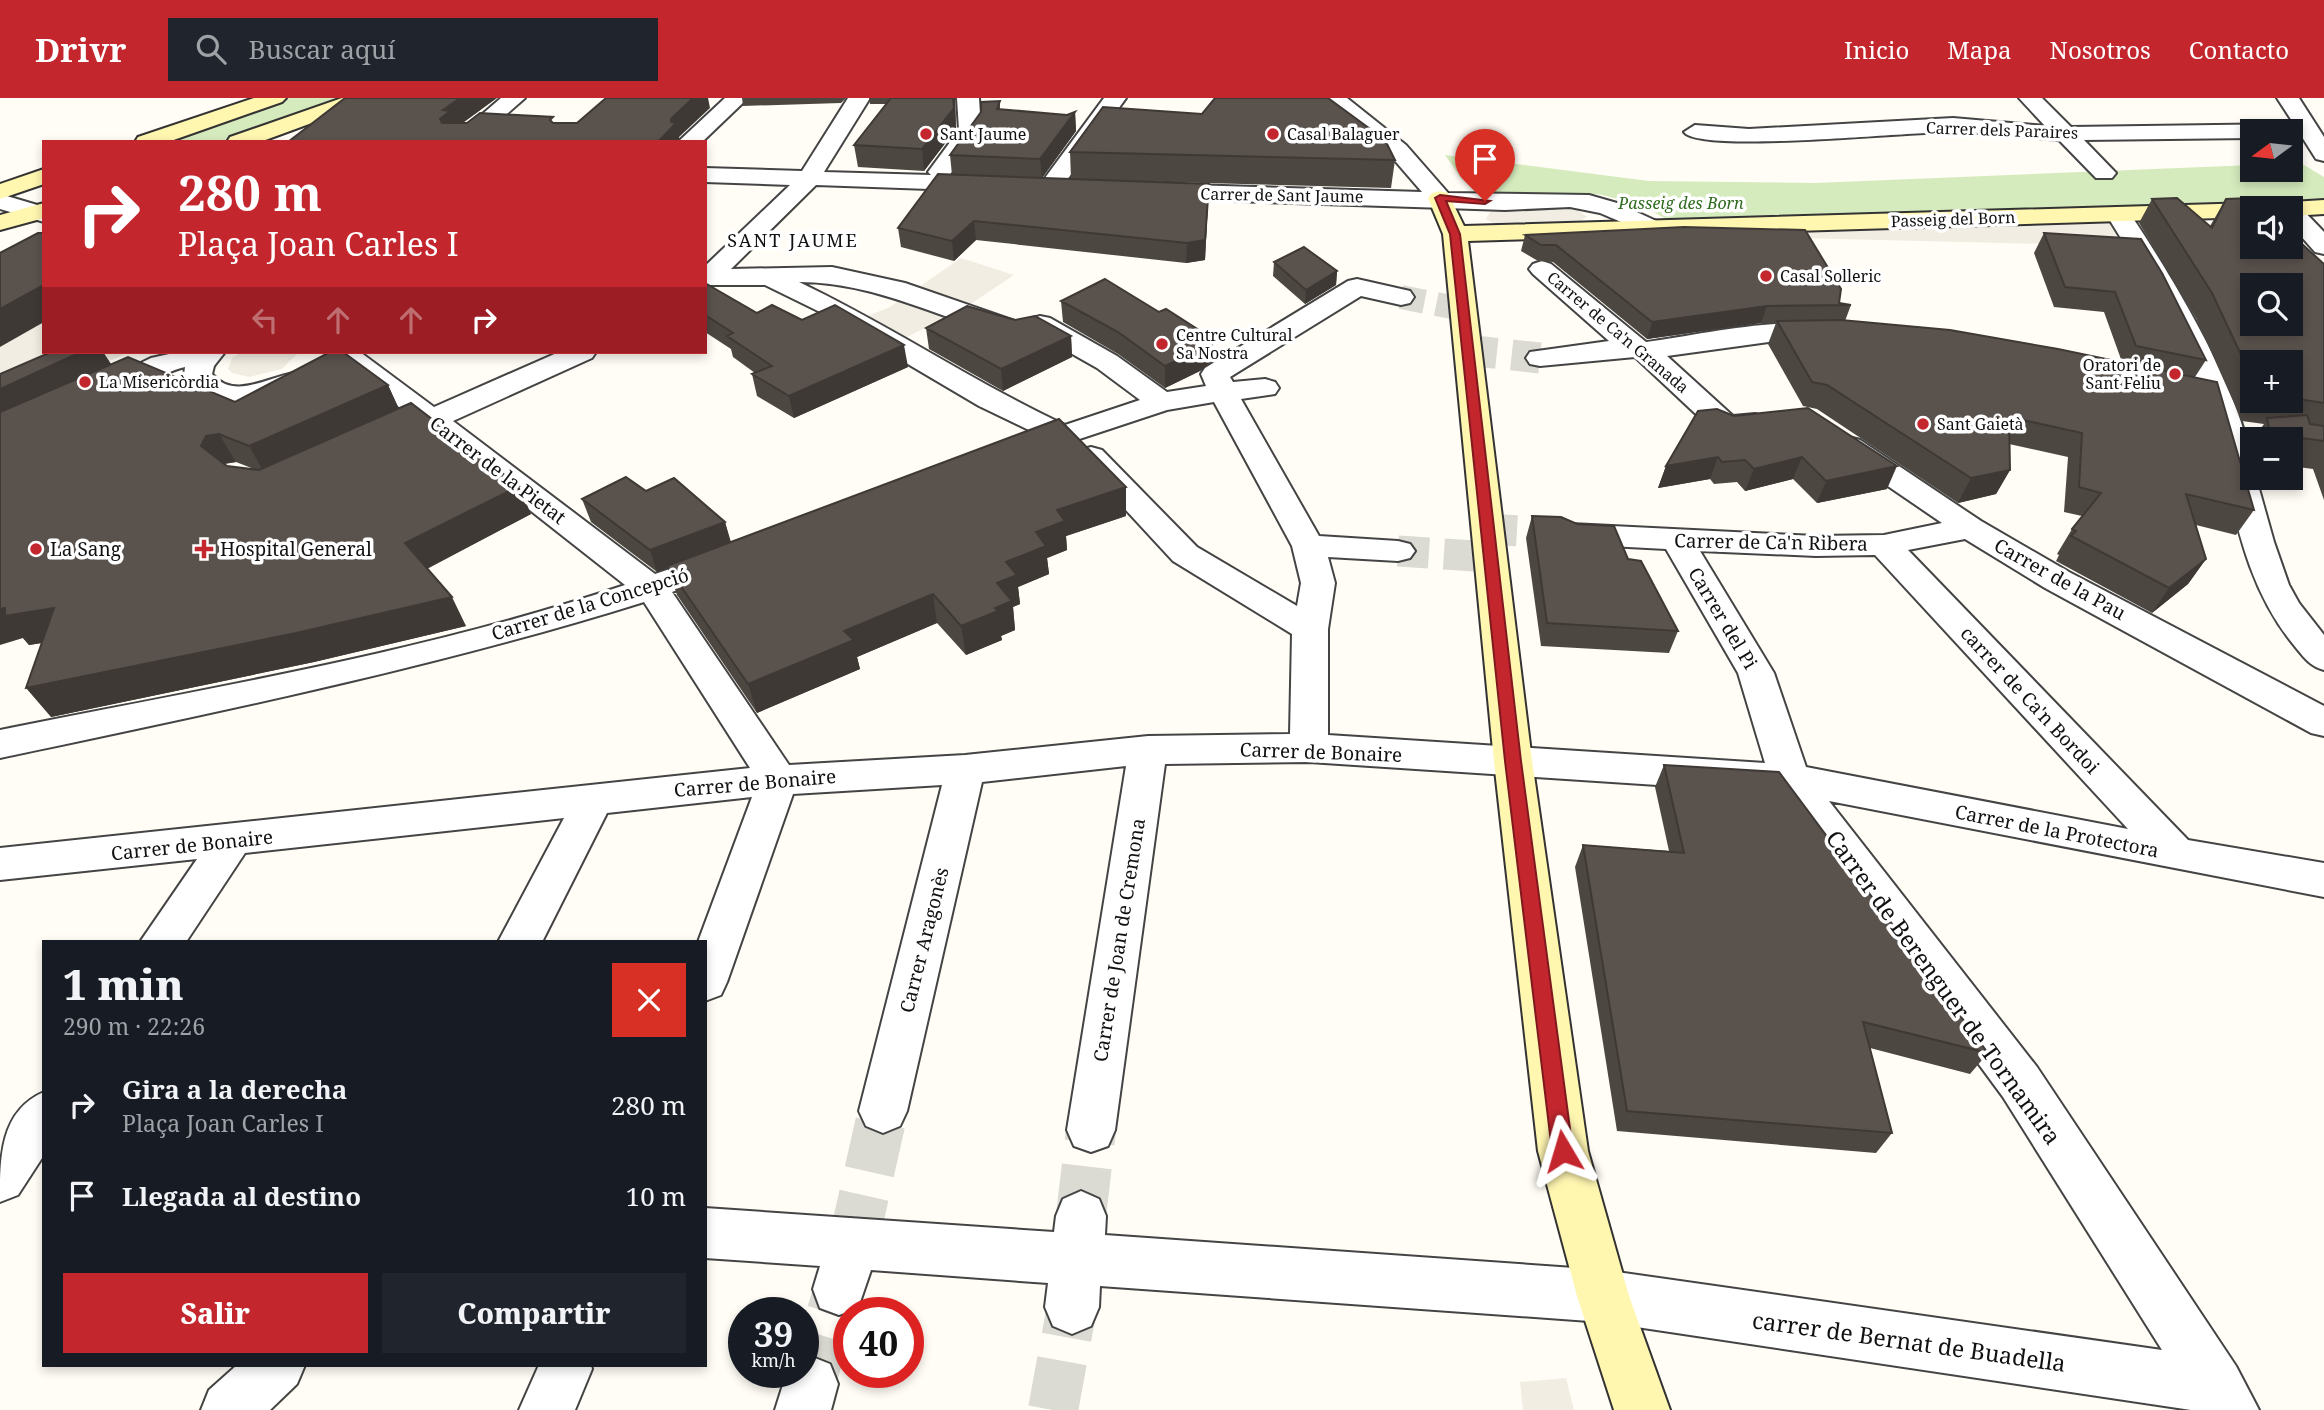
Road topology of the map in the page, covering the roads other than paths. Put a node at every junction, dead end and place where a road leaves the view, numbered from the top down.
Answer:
1 (275, 98) edge
2 (362, 98) edge
3 (514, 98) edge
4 (737, 98) edge
5 (859, 98) edge
6 (968, 98) edge
7 (1115, 98) edge
8 (2030, 98) edge
9 (2288, 98) edge
10 (1336, 101) edge
11 (1312, 108) edge
12 (2309, 130) junction
13 (1695, 132) dead end
14 (2066, 134) junction
15 (152, 140) edge
16 (244, 140) edge
17 (463, 140) edge
18 (691, 140) edge
19 (2324, 154) edge
20 (2104, 173) dead end
21 (707, 175) edge
22 (42, 177) edge
23 (807, 181) junction
24 (932, 182) junction
25 (1051, 187) junction
26 (1078, 188) edge
27 (1131, 190) edge
28 (0, 192) edge
29 (1440, 198) junction
30 (0, 201) edge
31 (2324, 207) edge
32 (2303, 209) edge
33 (2240, 210) edge
34 (40, 213) edge
35 (2118, 214) junction
36 (0, 223) edge
37 (2303, 223) edge
38 (1654, 229) junction
39 (1455, 234) junction
40 (2324, 247) edge
41 (1542, 269) edge
42 (769, 276) junction
43 (707, 277) edge
44 (1401, 298) tunnel mouth
45 (1843, 334) edge
46 (1638, 349) junction
47 (202, 354) edge
48 (208, 354) edge
49 (335, 354) edge
50 (345, 354) edge
51 (577, 354) edge
52 (1540, 358) tunnel mouth
53 (1265, 388) dead end
54 (2183, 391) edge
55 (1223, 392) junction
56 (2215, 398) junction
57 (86, 400) edge
58 (1162, 402) junction
59 (1780, 420) edge
60 (421, 421) junction
61 (1828, 432) edge
62 (1064, 433) junction
63 (997, 458) edge
64 (1970, 528) junction
65 (1572, 534) tunnel mouth
66 (1677, 540) junction
67 (1884, 545) junction
68 (1308, 546) junction
69 (755, 550) edge
70 (1398, 551) tunnel mouth
71 (653, 589) junction
72 (1310, 629) junction
73 (2324, 658) edge
74 (2324, 723) edge
75 (0, 744) edge
76 (1309, 748) junction
77 (1148, 750) junction
78 (1513, 761) junction
79 (965, 769) junction
80 (1790, 779) junction
81 (778, 780) junction
82 (594, 798) junction
83 (232, 840) junction
84 (2176, 854) junction
85 (9, 873) edge
86 (2324, 880) edge
87 (163, 940) edge
88 (521, 940) edge
89 (707, 976) edge
90 (883, 1111) tunnel mouth
91 (42, 1117) edge
92 (1091, 1130) tunnel mouth
93 (0, 1178) edge
94 (707, 1233) edge
95 (1603, 1296) junction
96 (276, 1367) edge
97 (2223, 1398) edge
98 (229, 1410) edge
99 (1642, 1410) edge

1 - 15 street
2 - 16 street
3 - 17 street
4 - 18 street
5 - 23 street
6 - 24 street
7 - 25 street
8 - 14 street
9 - 12 street
10 - 11 street
10 - 29 street
12 - 14 street, Carrer dels Paraires
12 - 19 street
13 - 14 street, Carrer dels Paraires
14 - 20 street
21 - 23 street
22 - 28 street
23 - 24 street
23 - 43 street
24 - 25 street
25 - 26 street
27 - 29 street, Carrer de Sant Jaume
29 - 38 street, Carrer de Sant Jaume
29 - 39 street
30 - 34 street
31 - 32 street
33 - 35 street, Passeig del Born
34 - 36 street
35 - 38 street, Passeig del Born
35 - 56 street
37 - 40 street
38 - 39 street, Passeig del Born
39 - 78 street
41 - 46 street, Carrer de Ca'n Granada
42 - 43 street
42 - 58 street
42 - 62 street
44 - 55 street
45 - 46 street
46 - 52 street
46 - 59 street, Carrer de Ca'n Granada
47 - 57 street
48 - 49 street
50 - 60 street, Carrer de la Pietat
51 - 60 street
53 - 55 street
54 - 56 street
55 - 58 street
55 - 68 street
56 - 73 street
58 - 62 street
60 - 71 street, Carrer de la Pietat
61 - 64 street, Carrer de la Pau
62 - 63 street
62 - 72 street
64 - 67 street, Carrer de Ca'n Ribera
64 - 74 street, Carrer de la Pau
65 - 66 street, Carrer de Ca'n Ribera
66 - 67 street, Carrer de Ca'n Ribera
66 - 80 street, Carrer del Pi
67 - 84 street, carrer de Ca'n Bordoi
68 - 70 street
68 - 72 street
69 - 71 street, Carrer de la Concepció
71 - 75 street, Carrer de la Concepció
71 - 81 street, Carrer de la Pietat
72 - 76 street
76 - 77 street, Carrer de Bonaire
76 - 78 street, Carrer de Bonaire
77 - 79 street, Carrer de Bonaire
77 - 92 street, Carrer de Joan de Cremona
78 - 80 street
78 - 95 street
79 - 81 street, Carrer de Bonaire
79 - 90 street, Carrer Aragonès
80 - 84 street, Carrer de la Protectora
80 - 97 street, Carrer de Berenguer de Tornamira
81 - 82 street, Carrer de Bonaire
81 - 89 street
82 - 83 street, Carrer de Bonaire
82 - 88 street
83 - 85 street, Carrer de Bonaire
83 - 87 street
84 - 86 street, Carrer de la Protectora
91 - 93 street
94 - 95 street, carrer de Bernat de Buadella
95 - 97 street, carrer de Bernat de Buadella
95 - 99 street
96 - 98 street

